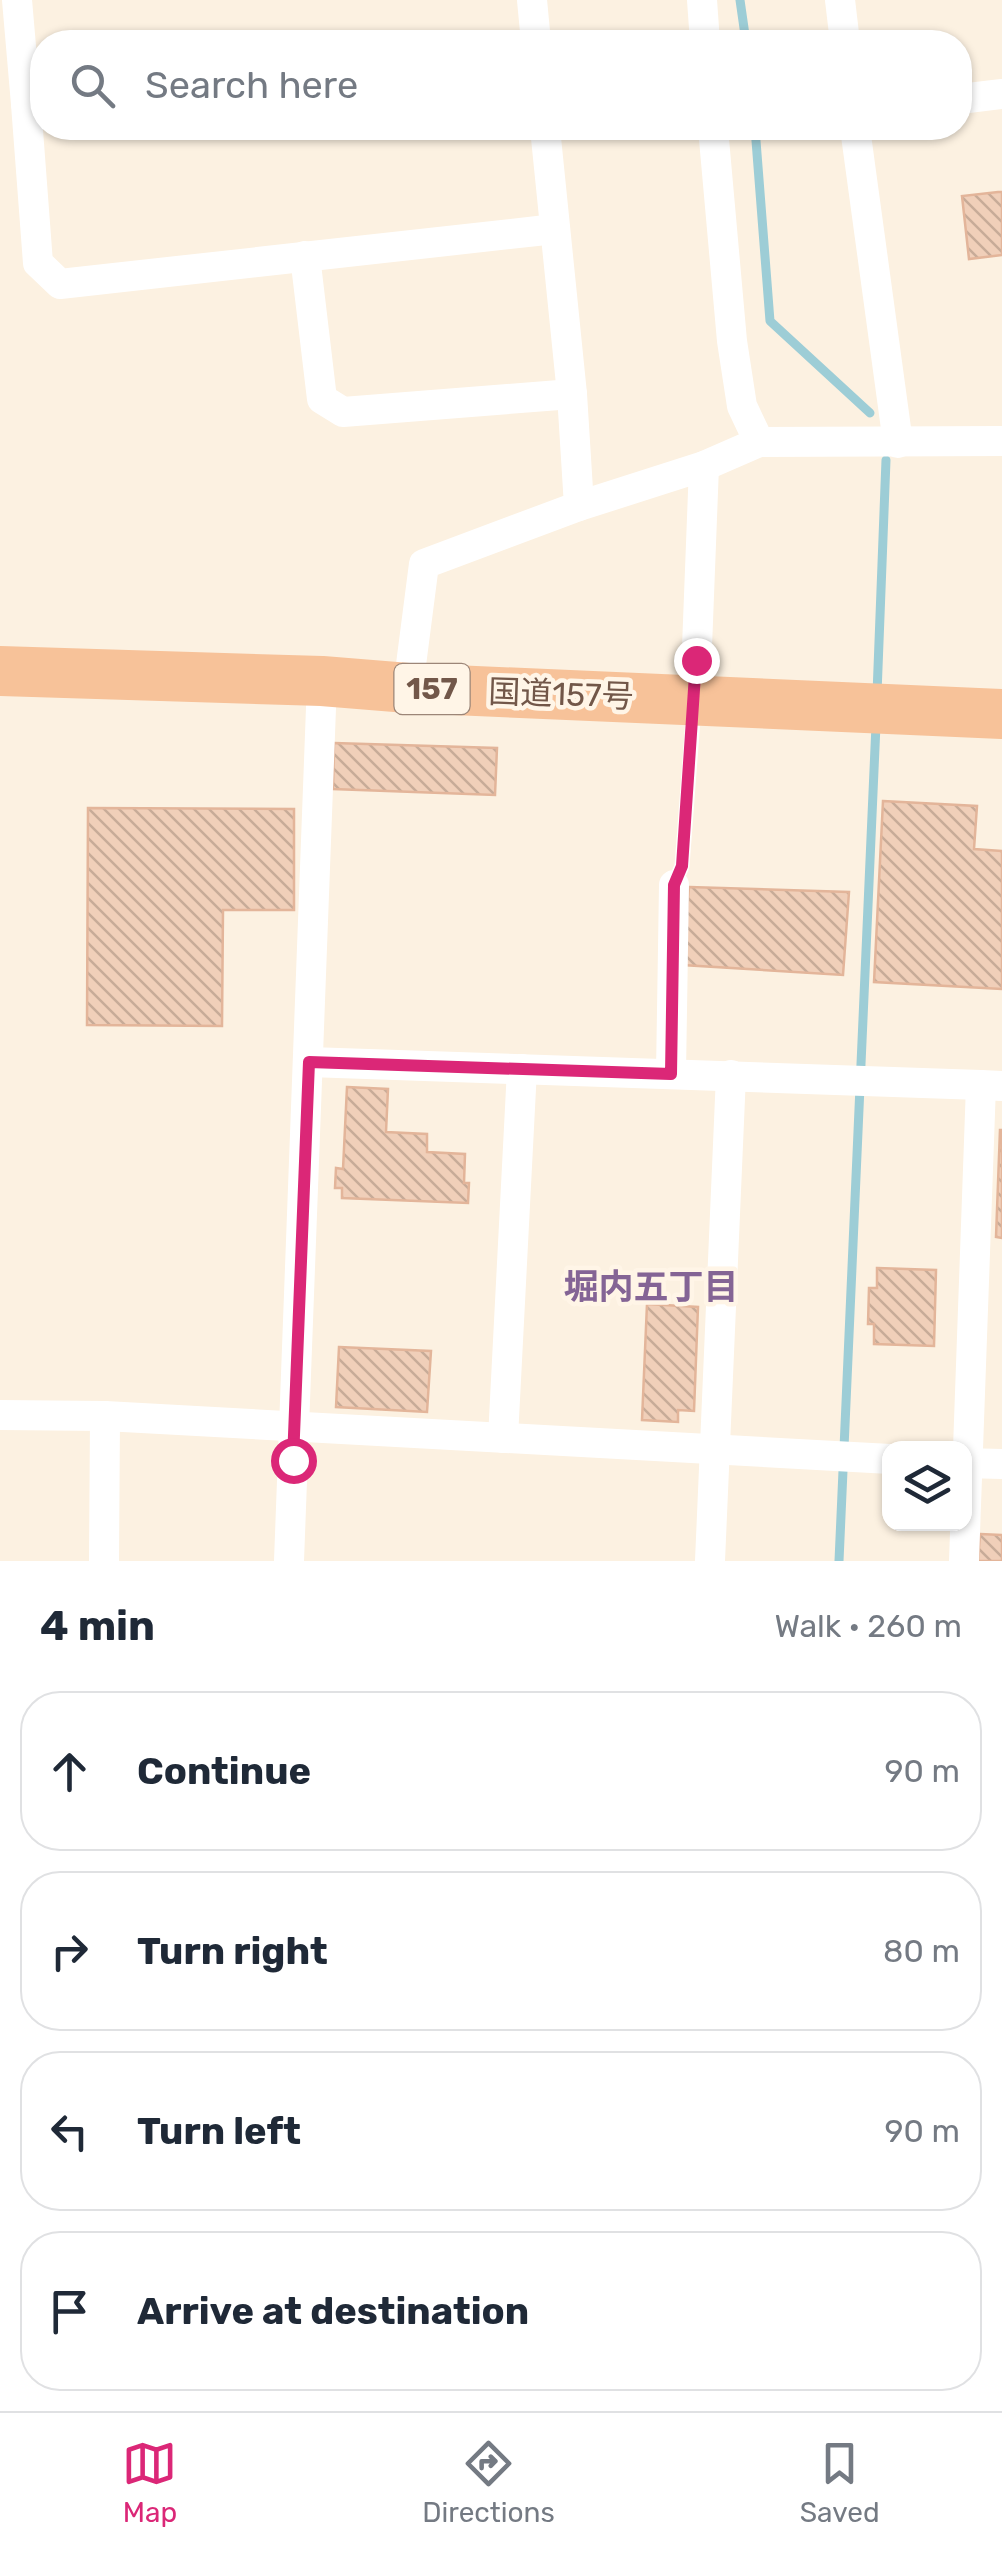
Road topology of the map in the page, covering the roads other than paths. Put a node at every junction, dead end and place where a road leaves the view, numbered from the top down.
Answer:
1 (17, 0) edge
2 (532, 0) edge
3 (702, 0) edge
4 (840, 0) edge
5 (535, 30) edge
6 (704, 30) edge
7 (844, 30) edge
8 (30, 79) edge
9 (1002, 94) edge
10 (972, 98) edge
11 (35, 140) edge
12 (546, 140) edge
13 (714, 140) edge
14 (856, 140) edge
15 (556, 230) junction
16 (304, 256) junction
17 (572, 394) junction
18 (758, 442) junction
19 (1002, 442) edge
20 (898, 443) junction
21 (704, 466) junction
22 (579, 506) junction
23 (0, 672) edge
24 (322, 681) junction
25 (408, 688) junction
26 (694, 699) junction
27 (1002, 714) edge
28 (674, 885) joint
29 (309, 1062) junction
30 (522, 1069) junction
31 (671, 1074) junction
32 (730, 1076) junction
33 (992, 1086) edge
34 (0, 1415) edge
35 (105, 1416) junction
36 (294, 1426) junction
37 (503, 1438) junction
38 (968, 1441) edge
39 (714, 1448) junction
40 (882, 1459) edge
41 (972, 1463) edge
42 (1002, 1464) edge
43 (965, 1531) edge
44 (104, 1561) edge
45 (289, 1561) edge
46 (710, 1561) edge
47 (964, 1561) edge

1 - 8 street
2 - 5 street
3 - 6 street
4 - 7 street
9 - 10 street
11 - 16 street
12 - 15 street
13 - 18 street
14 - 20 street
15 - 16 street
15 - 17 street
16 - 17 street
17 - 22 street
18 - 20 street
18 - 21 street
19 - 20 street
21 - 22 street
21 - 26 street
22 - 25 street
23 - 24 highway, 国道157号 / 157
24 - 25 highway, 国道157号 / 157
24 - 29 street
25 - 26 highway, 国道157号 / 157
26 - 27 highway, 国道157号 / 157
26 - 28 lane
28 - 31 street
29 - 30 street
29 - 36 street
30 - 31 street
30 - 37 street
31 - 32 street
32 - 33 street
32 - 39 street
33 - 38 street
34 - 35 street
35 - 36 street
35 - 44 street
36 - 37 street
36 - 45 street
37 - 39 street
39 - 40 street
39 - 46 street
41 - 42 street
43 - 47 street

